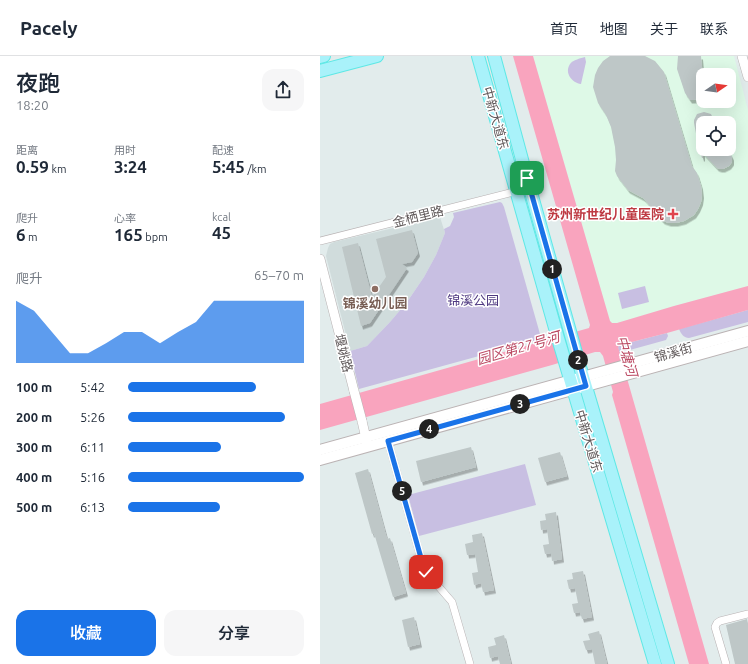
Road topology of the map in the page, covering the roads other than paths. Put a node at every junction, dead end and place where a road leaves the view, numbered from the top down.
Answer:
1 (324, 56) edge
2 (377, 56) edge
3 (478, 56) edge
4 (494, 56) edge
5 (742, 56) edge
6 (320, 57) edge
7 (320, 71) edge
8 (748, 77) edge
9 (517, 191) junction
10 (320, 241) edge
11 (320, 259) edge
12 (748, 331) edge
13 (748, 341) edge
14 (626, 370) junction
15 (584, 381) junction
16 (572, 385) junction
17 (388, 441) junction
18 (367, 442) junction
19 (320, 450) edge
20 (320, 460) edge
21 (748, 614) edge
22 (470, 664) edge
23 (655, 664) edge
24 (668, 664) edge
25 (726, 664) edge

1 - 6 main road
2 - 7 main road
3 - 9 main road, 中新大道东
4 - 15 main road, 中新大道东
5 - 8 street
9 - 10 street, 金栖里路
9 - 16 main road, 中新大道东
11 - 18 street, 堰姚路, bridge
12 - 14 main road, 锦溪街
13 - 14 main road, 锦溪街
14 - 15 main road, 锦溪街
15 - 16 main road, 锦溪街
15 - 24 main road, 中新大道东
16 - 17 main road, 锦溪街
16 - 18 main road, 锦溪街
16 - 23 main road, 中新大道东
17 - 18 main road, 锦溪街
17 - 22 street
18 - 19 main road, 锦溪街
18 - 20 main road, 锦溪街
21 - 25 street

